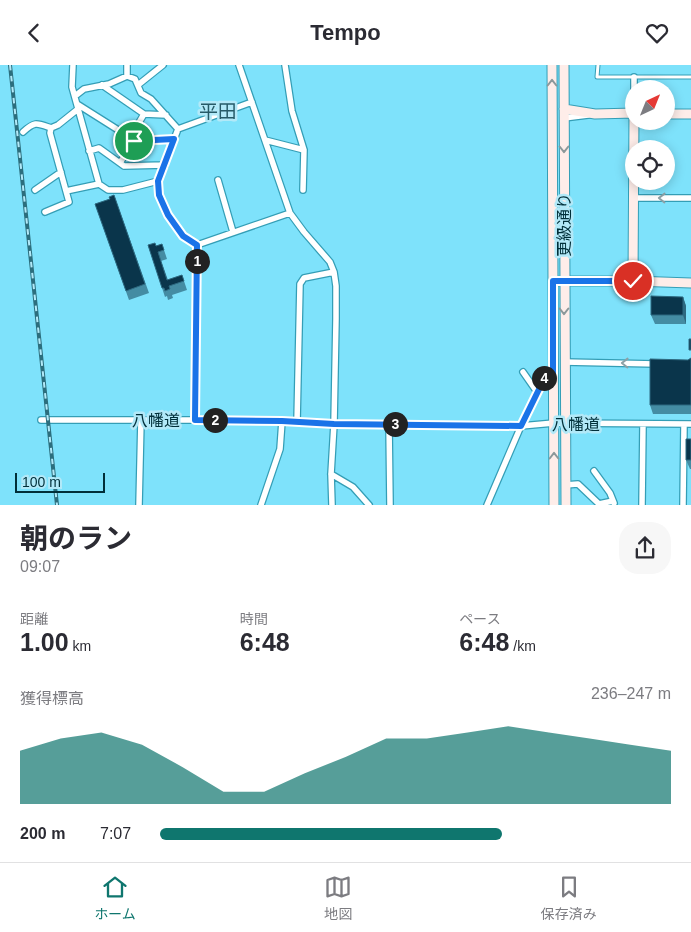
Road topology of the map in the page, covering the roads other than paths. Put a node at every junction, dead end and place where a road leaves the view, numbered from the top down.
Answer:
1 (73, 65) edge
2 (127, 65) edge
3 (163, 65) edge
4 (239, 65) edge
5 (285, 65) edge
6 (552, 65) edge
7 (564, 65) edge
8 (598, 65) edge
9 (127, 76) junction
10 (634, 77) joint
11 (691, 77) edge
12 (102, 85) junction
13 (138, 85) junction
14 (75, 96) junction
15 (252, 102) junction
16 (78, 106) junction
17 (564, 113) junction
18 (625, 113) edge
19 (144, 114) junction
20 (675, 114) edge
21 (691, 114) edge
22 (166, 115) junction
23 (51, 128) junction
24 (178, 129) junction
25 (634, 130) edge
26 (23, 132) dead end
27 (132, 139) junction
28 (174, 139) junction
29 (265, 140) junction
30 (304, 150) junction
31 (89, 151) junction
32 (120, 163) junction
33 (165, 165) junction
34 (61, 172) junction
35 (218, 180) dead end
36 (158, 181) junction
37 (99, 184) junction
38 (303, 189) dead end
39 (35, 190) dead end
40 (66, 191) junction
41 (633, 198) junction
42 (691, 199) edge
43 (45, 212) dead end
44 (290, 213) junction
45 (233, 233) junction
46 (197, 245) junction
47 (334, 272) junction
48 (553, 281) junction
49 (564, 281) junction
50 (633, 281) junction
51 (691, 283) edge
52 (564, 362) junction
53 (662, 364) edge
54 (523, 372) dead end
55 (553, 374) junction
56 (538, 392) junction
57 (41, 420) dead end
58 (195, 420) junction
59 (141, 421) junction
60 (282, 421) junction
61 (297, 422) junction
62 (554, 423) junction
63 (565, 423) junction
64 (334, 424) junction
65 (389, 424) junction
66 (643, 424) junction
67 (688, 424) edge
68 (521, 426) junction
69 (594, 471) dead end
70 (331, 474) junction
71 (566, 485) junction
72 (614, 503) edge
73 (139, 505) edge
74 (261, 505) edge
75 (332, 505) edge
76 (368, 505) edge
77 (390, 505) edge
78 (487, 505) edge
79 (554, 505) edge
80 (566, 505) edge
81 (642, 505) edge
82 (683, 505) edge

1 - 14 street
2 - 9 street
3 - 13 street
4 - 15 street
5 - 30 street
48 -> 6 street, 更級通り
7 - 17 street, 更級通り
8 - 10 lane
9 - 12 street
9 - 13 street
10 - 11 lane
12 - 14 street
12 - 19 street
13 - 22 street
14 - 16 street
15 - 24 street
15 - 29 street
16 - 23 street
16 - 27 street
16 - 31 street
17 - 18 street
17 -> 49 street, 更級通り
19 - 22 street
19 - 27 street
20 - 21 street
22 - 24 street
23 - 26 street
23 - 34 street
24 - 28 street
25 - 41 street
27 - 28 street
27 - 32 street
28 - 33 street
29 - 30 street
29 - 44 street
30 - 38 street
31 - 32 street
31 - 37 street
32 - 33 street
33 - 36 street
34 - 39 street
34 - 40 street
35 - 45 street
36 - 37 street
36 - 46 street
37 - 40 street
40 - 43 street
42 -> 41 street
41 - 50 street
44 - 45 street
44 - 47 street
45 - 46 street
46 - 58 street
47 - 61 street
47 - 64 street
48 - 49 street
48 - 55 street, 更級通り
49 - 50 street
49 -> 52 street, 更級通り
50 - 51 street
53 -> 52 street
52 - 63 street, 更級通り
54 - 56 street
55 - 56 street
55 - 62 street, 更級通り
56 - 68 street
57 - 59 street, 八幡道
58 - 59 street, 八幡道
58 - 60 street, 八幡道
59 - 73 street
60 - 61 street, 八幡道
60 - 74 street
61 - 64 street, 八幡道
62 - 63 street, 八幡道
62 - 68 street, 八幡道
79 -> 62 street, 更級通り
63 - 66 street, 八幡道
63 - 71 street, 更級通り
64 - 65 street, 八幡道
64 - 70 street
65 - 68 street, 八幡道
65 - 77 street
66 - 67 street, 八幡道
66 - 81 street
67 - 82 street
68 - 78 street
69 - 72 street
70 - 75 street
70 - 76 street
71 - 72 street
71 - 80 street, 更級通り

